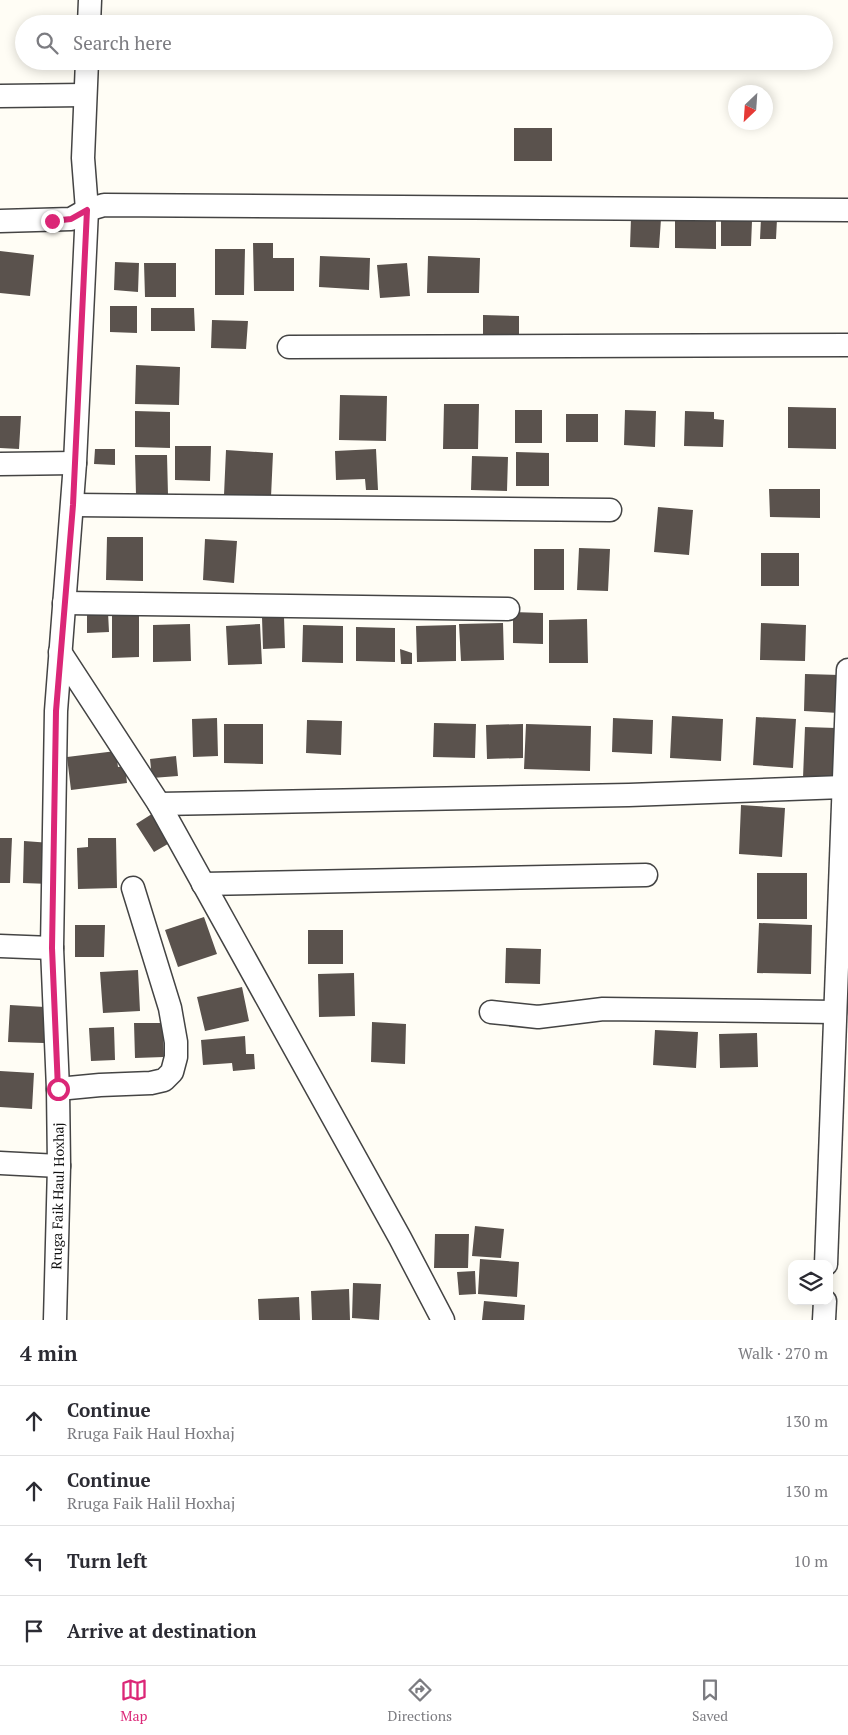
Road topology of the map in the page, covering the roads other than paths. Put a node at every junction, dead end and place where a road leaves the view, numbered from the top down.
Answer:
1 (90, 0) edge
2 (90, 15) edge
3 (86, 70) edge
4 (85, 95) junction
5 (0, 96) edge
6 (87, 210) junction
7 (848, 210) edge
8 (0, 221) edge
9 (848, 345) edge
10 (289, 347) dead end
11 (0, 464) edge
12 (75, 464) junction
13 (73, 505) junction
14 (610, 510) dead end
15 (64, 603) junction
16 (508, 609) dead end
17 (60, 652) junction
18 (848, 670) edge
19 (847, 741) edge
20 (843, 787) junction
21 (159, 804) junction
22 (646, 875) dead end
23 (203, 884) junction
24 (133, 888) dead end
25 (0, 946) edge
26 (52, 948) junction
27 (842, 968) edge
28 (491, 1012) dead end
29 (835, 1012) junction
30 (58, 1089) junction
31 (0, 1163) edge
32 (59, 1166) junction
33 (838, 1212) edge
34 (827, 1260) edge
35 (824, 1305) edge
36 (55, 1320) edge
37 (443, 1320) edge
38 (824, 1320) edge

1 - 2 street
3 - 4 street, Rruga Faik Haul Hoxhaj
4 - 5 street
4 - 6 street, Rruga Faik Haul Hoxhaj
6 - 7 street
6 - 8 street
6 - 12 street, Rruga Faik Haul Hoxhaj
9 - 10 street
11 - 12 street
12 - 13 street, Rruga Faik Haul Hoxhaj
13 - 14 street
13 - 15 street, Rruga Faik Haul Hoxhaj
15 - 16 street
15 - 17 street, Rruga Faik Haul Hoxhaj
17 - 21 street
17 - 26 street, Rruga Faik Haul Hoxhaj
18 - 19 street
19 - 20 street
20 - 21 street
20 - 27 street
21 - 23 street
22 - 23 street
23 - 37 street
24 - 30 street
25 - 26 street
26 - 30 street, Rruga Faik Haul Hoxhaj
27 - 29 street
28 - 29 street
29 - 33 street
30 - 32 street, Rruga Faik Haul Hoxhaj
31 - 32 street
32 - 36 street, Rruga Faik Haul Hoxhaj
33 - 34 street
35 - 38 street

